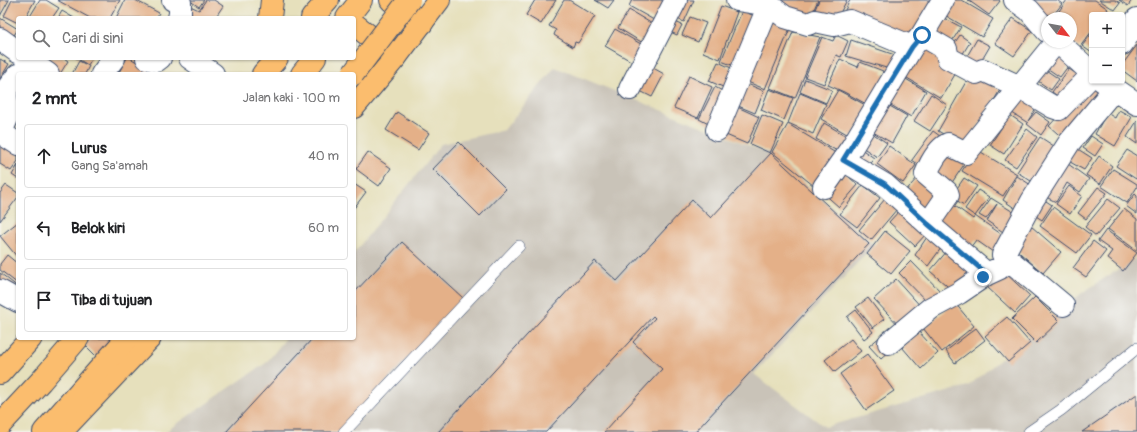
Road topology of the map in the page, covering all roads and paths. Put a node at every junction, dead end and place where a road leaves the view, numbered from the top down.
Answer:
1 (173, 0) edge
2 (272, 0) edge
3 (361, 0) edge
4 (391, 0) edge
5 (439, 0) edge
6 (676, 0) edge
7 (739, 0) edge
8 (943, 0) edge
9 (1015, 0) edge
10 (326, 1) edge
11 (769, 5) junction
12 (416, 9) edge
13 (180, 16) edge
14 (270, 16) edge
15 (314, 16) edge
16 (345, 16) edge
17 (349, 16) edge
18 (1137, 19) edge
19 (1041, 24) edge
20 (356, 26) edge
21 (0, 38) edge
22 (1125, 39) edge
23 (917, 41) junction
24 (1052, 48) edge
25 (1064, 48) edge
26 (390, 53) junction
27 (16, 57) edge
28 (112, 60) edge
29 (261, 60) edge
30 (275, 60) edge
31 (313, 60) edge
32 (22, 64) edge
33 (188, 64) edge
34 (1089, 71) edge
35 (43, 72) edge
36 (104, 72) edge
37 (208, 72) edge
38 (258, 72) edge
39 (265, 72) edge
40 (304, 72) edge
41 (355, 72) edge
42 (16, 74) edge
43 (1089, 77) edge
44 (356, 84) edge
45 (1109, 85) edge
46 (1020, 88) junction
47 (630, 89) dead end
48 (356, 104) edge
49 (1137, 104) edge
50 (717, 130) dead end
51 (6, 137) edge
52 (843, 160) junction
53 (824, 187) dead end
54 (928, 224) junction
55 (519, 246) dead end
56 (1012, 261) junction
57 (987, 274) junction
58 (0, 291) edge
59 (16, 300) edge
60 (1063, 305) dead end
61 (29, 340) edge
62 (76, 340) edge
63 (125, 340) edge
64 (148, 340) edge
65 (889, 343) dead end
66 (1137, 348) edge
67 (0, 373) edge
68 (0, 425) edge
69 (44, 432) edge
70 (61, 432) edge
71 (344, 432) edge
72 (1029, 432) edge

1 - 13 street
2 - 14 main road
3 - 17 main road
4 - 12 main road
5 - 12 main road
6 - 47 street
7 - 11 street
8 - 23 street
9 - 19 street
10 - 15 main road
10 - 16 main road
11 - 23 street
11 - 50 street
12 - 26 main road
12 - 41 main road, bridge
18 - 22 street
20 - 26 main road
21 - 27 street
23 - 46 street
23 - 52 street
24 - 46 street
25 - 34 street
26 - 44 main road
26 - 48 main road
28 - 36 street
29 - 38 main road
30 - 39 main road
31 - 40 main road
32 - 35 street
33 - 37 street
42 - 51 street
43 - 46 street
45 - 49 street
45 - 56 street
46 - 54 street
52 - 53 street
52 - 54 street
54 - 57 street
55 - 71 lane
56 - 57 street
56 - 60 street
57 - 65 street
58 - 59 street
61 - 67 main road
62 - 68 main road
63 - 69 main road
64 - 70 main road
66 - 72 lane

